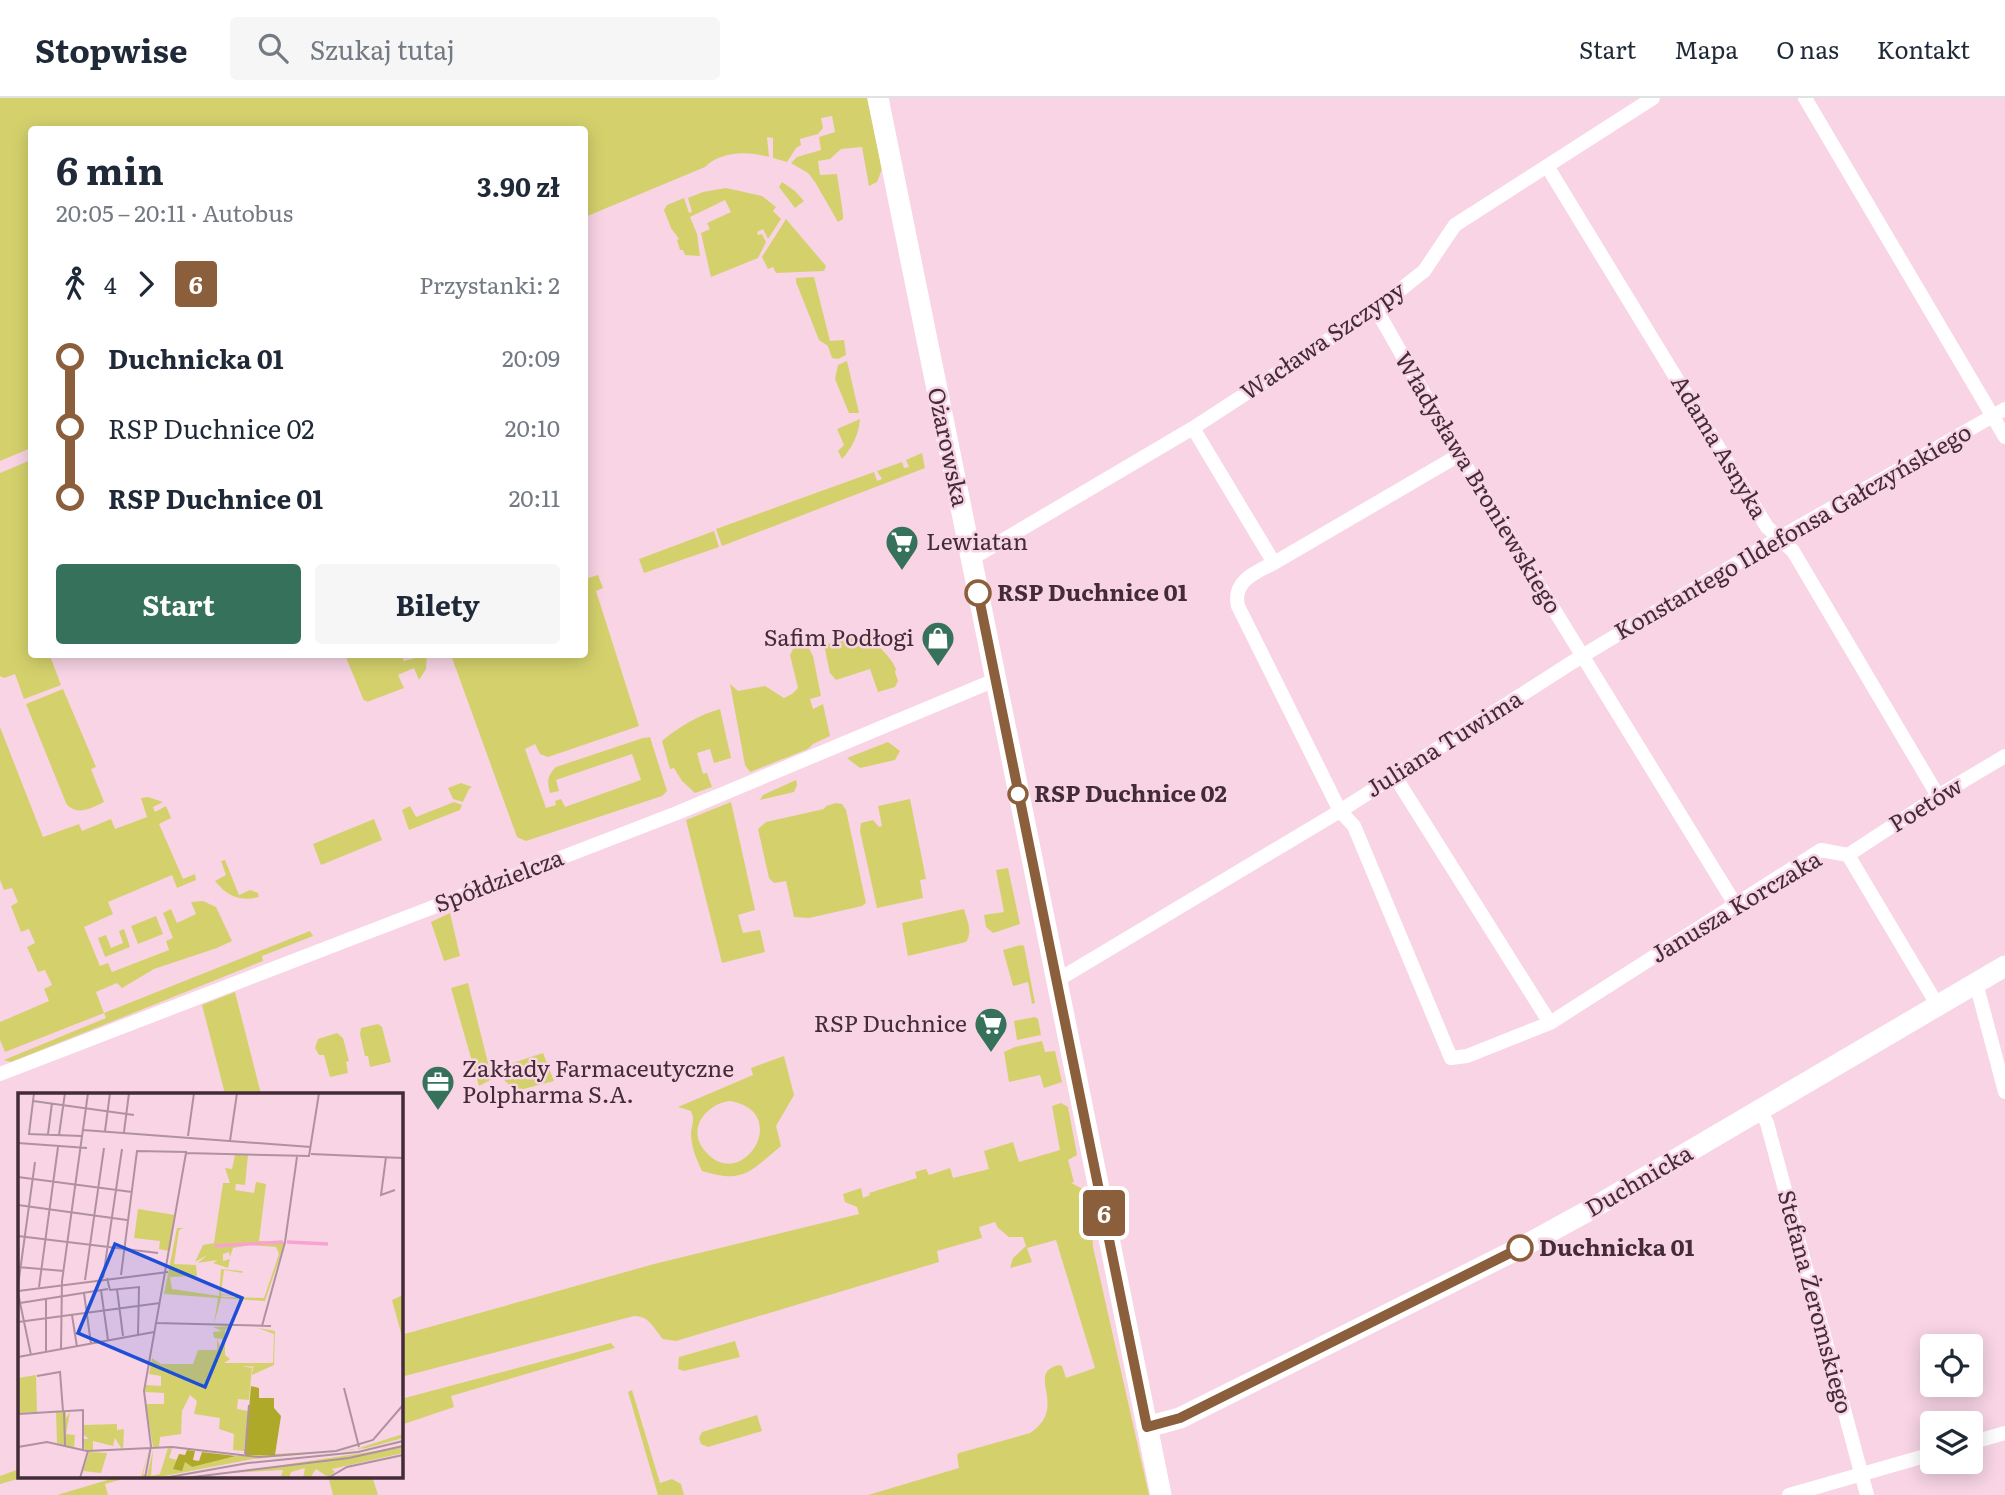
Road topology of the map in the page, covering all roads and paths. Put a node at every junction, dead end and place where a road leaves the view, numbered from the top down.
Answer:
1 (878, 98) edge
2 (1653, 98) edge
3 (1805, 98) edge
4 (1547, 166) junction
5 (1376, 309) junction
6 (1999, 413) edge
7 (1193, 428) junction
8 (2005, 437) edge
9 (1459, 455) junction
10 (1780, 538) junction
11 (971, 559) junction
12 (1274, 563) junction
13 (1582, 656) junction
14 (995, 680) junction
15 (2005, 756) edge
16 (1394, 775) junction
17 (1938, 796) junction
18 (1340, 811) junction
19 (1848, 855) junction
20 (1735, 904) junction
21 (2005, 966) edge
22 (1056, 981) junction
23 (1976, 983) junction
24 (1938, 1006) junction
25 (1550, 1023) junction
26 (0, 1074) edge
27 (2005, 1092) edge
28 (1760, 1110) junction
29 (1147, 1427) junction
30 (2005, 1433) edge
31 (1983, 1439) edge
32 (1920, 1457) edge
33 (1861, 1474) junction
34 (1161, 1495) edge
35 (1789, 1495) edge
36 (1867, 1495) edge

1 - 11 main road, Ożarowska
2 - 4 street, Wacława Szczypy
3 - 6 street
4 - 5 street, Wacława Szczypy
4 - 10 street, Adama Asnyka
5 - 7 street, Wacława Szczypy
5 - 9 street, Władysława Broniewskiego
6 - 8 street
6 - 10 street, Konstantego Ildefonsa Gałczyńskiego
7 - 11 street, Wacława Szczypy
7 - 12 street
9 - 12 street
9 - 13 street, Władysława Broniewskiego
10 - 13 street, Konstantego Ildefonsa Gałczyńskiego
10 - 17 street, Adama Asnyka
11 - 14 main road, Ożarowska
12 - 18 street
13 - 16 street, Juliana Tuwima
13 - 20 street
14 - 22 main road, Ożarowska
14 - 26 street, Spółdzielcza
15 - 17 street, Poetów
16 - 18 street, Juliana Tuwima
16 - 25 street
17 - 19 street, Poetów
18 - 22 street, Juliana Tuwima
18 - 25 street, Janusza Korczaka
19 - 20 street, Janusza Korczaka
19 - 24 street, Janusza Korczaka
20 - 25 street, Janusza Korczaka
21 - 23 main road, Duchnicka
22 - 29 main road, Ożarowska
23 - 24 main road, Duchnicka
23 - 27 street
24 - 28 main road, Duchnicka
28 - 29 main road, Duchnicka
28 - 33 street, Stefana Żeromskiego
29 - 34 main road, Ożarowska
30 - 31 street
32 - 33 street
33 - 35 street
33 - 36 street, Stefana Żeromskiego

